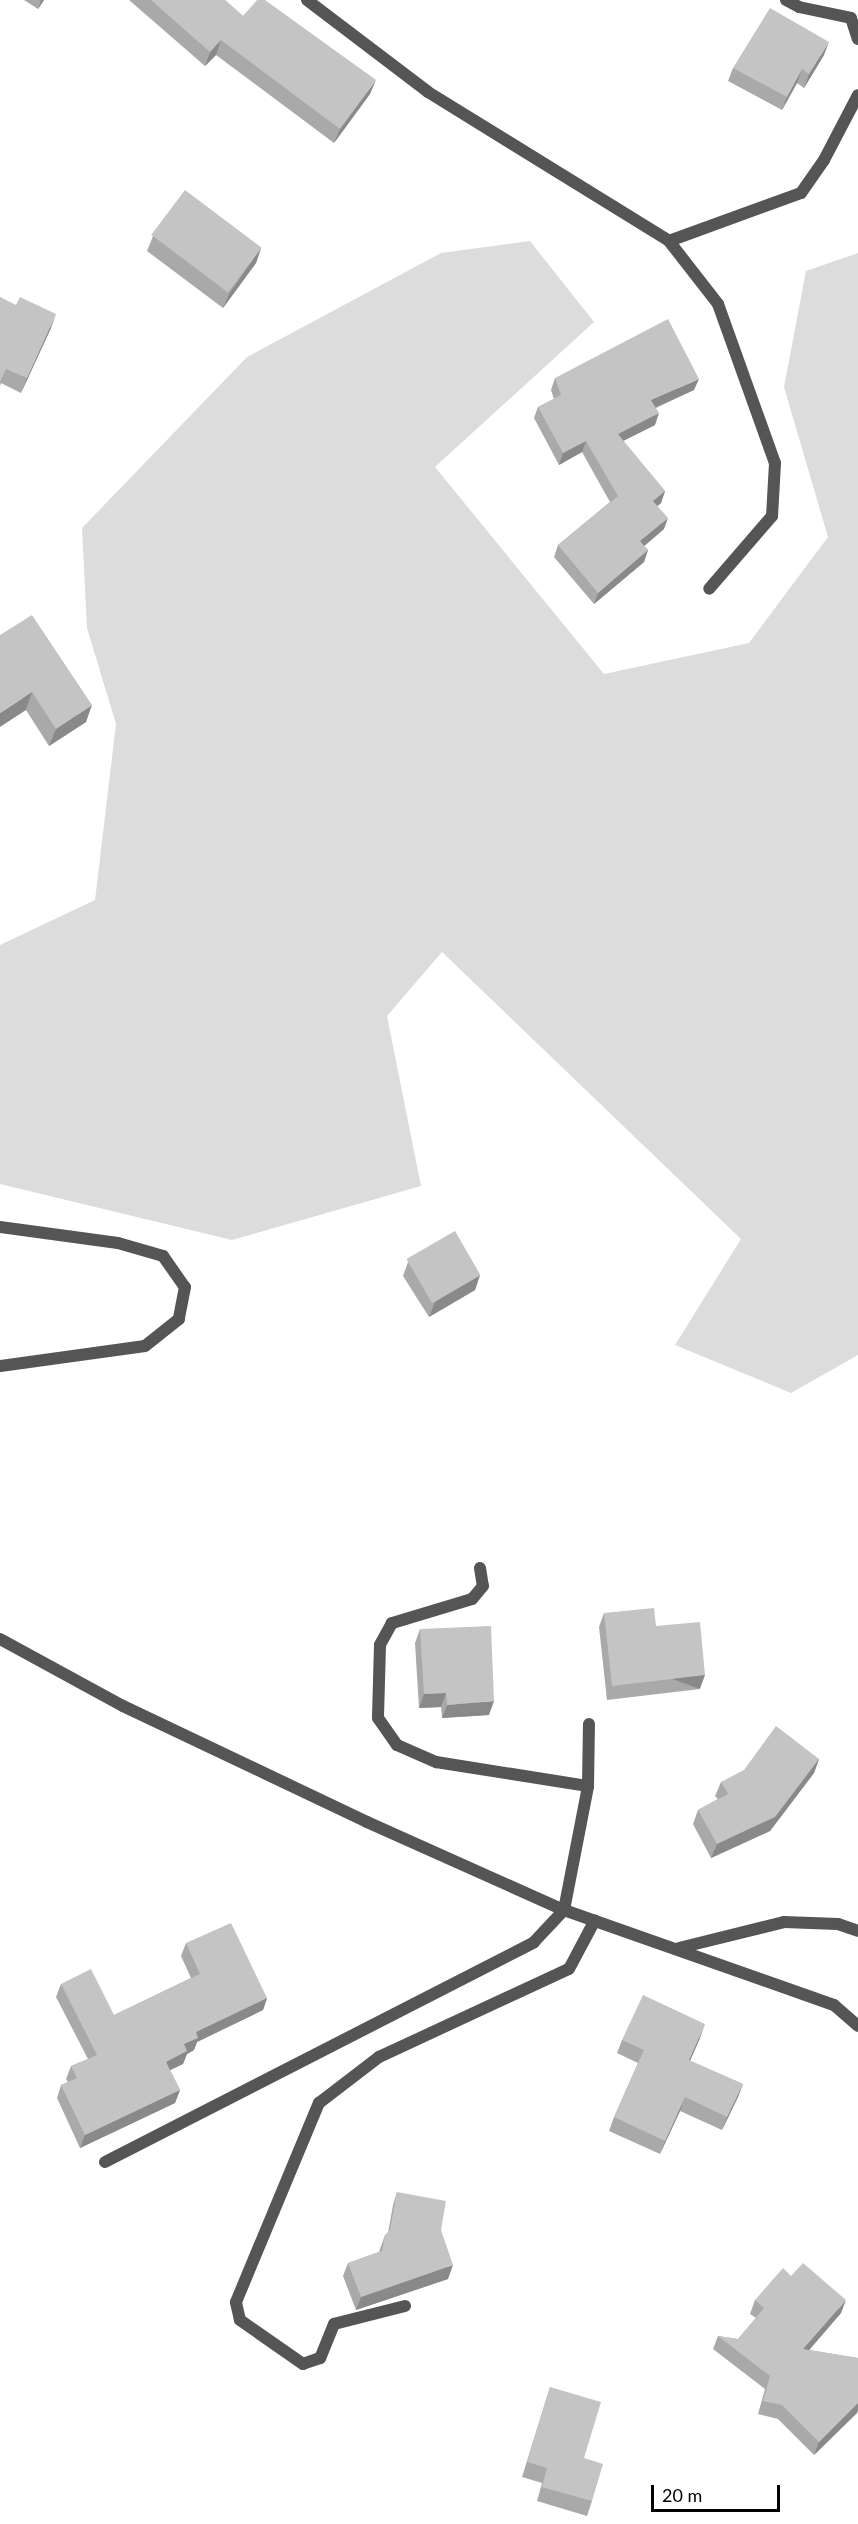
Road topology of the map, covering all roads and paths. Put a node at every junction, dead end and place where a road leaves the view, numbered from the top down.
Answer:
1 (308, 0) edge
2 (786, 0) edge
3 (858, 39) edge
4 (858, 95) edge
5 (669, 241) junction
6 (710, 589) dead end
7 (0, 1227) edge
8 (0, 1366) edge
9 (480, 1568) dead end
10 (0, 1639) edge
11 (589, 1724) dead end
12 (588, 1786) junction
13 (564, 1910) junction
14 (595, 1920) junction
15 (858, 1931) edge
16 (679, 1948) junction
17 (858, 2026) edge
18 (105, 2163) dead end
19 (405, 2306) dead end

1 - 5 lane
2 - 3 lane
4 - 5 lane
5 - 6 lane
7 - 8 lane
9 - 12 lane
10 - 13 lane
11 - 12 lane
12 - 13 lane
13 - 14 lane
13 - 18 lane
14 - 16 lane
14 - 19 lane
15 - 16 lane
16 - 17 lane

